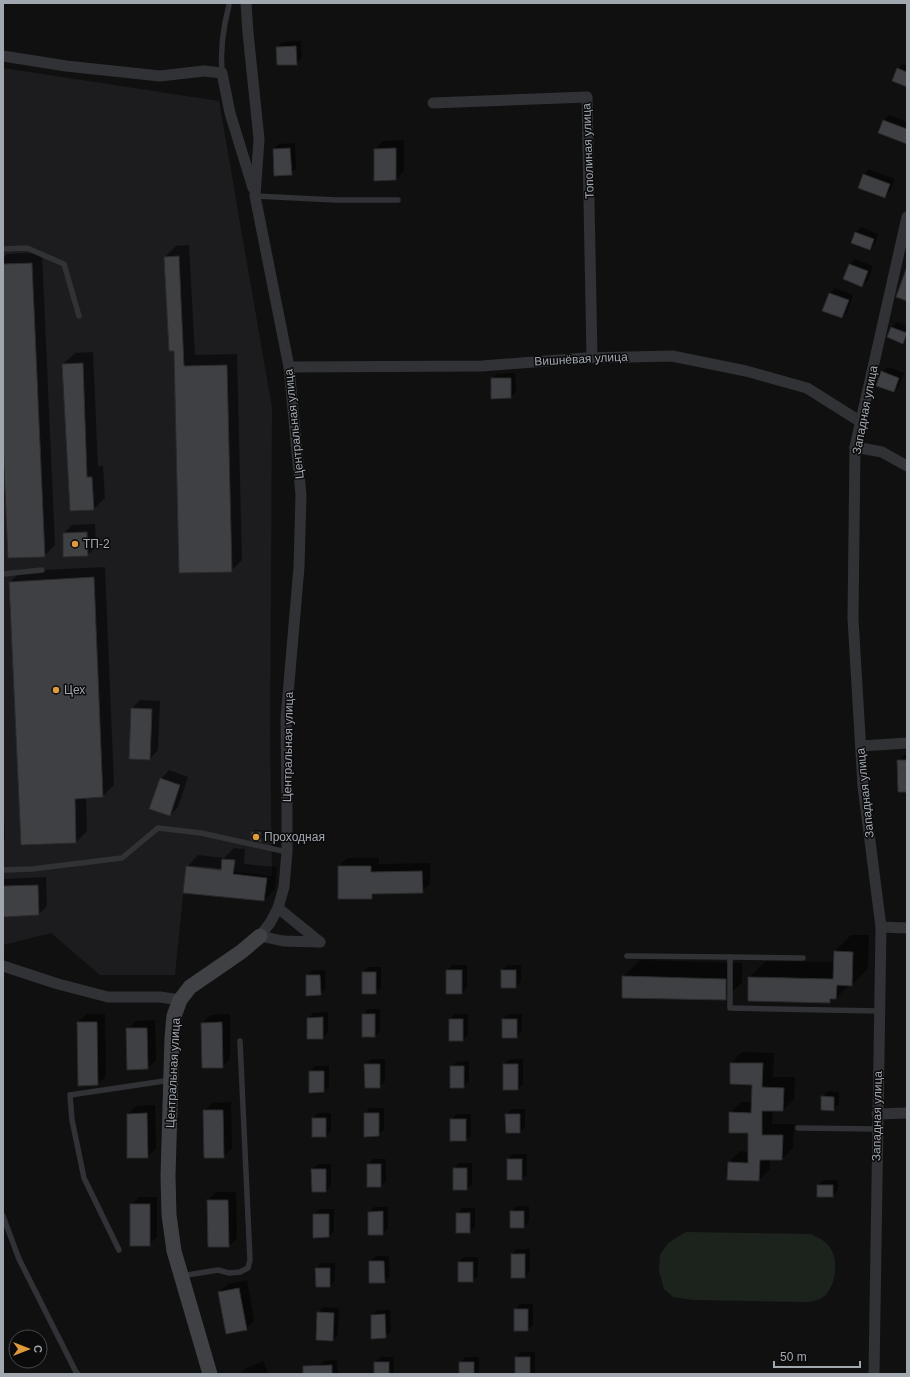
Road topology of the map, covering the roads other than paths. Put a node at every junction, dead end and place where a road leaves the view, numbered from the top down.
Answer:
1 (246, 3) edge
2 (229, 5) dead end
3 (3, 56) edge
4 (222, 73) junction
5 (433, 103) dead end
6 (256, 196) junction
7 (398, 200) dead end
8 (907, 217) edge
9 (3, 248) edge
10 (80, 316) dead end
11 (592, 357) junction
12 (289, 367) junction
13 (861, 422) junction
14 (855, 447) junction
15 (907, 466) edge
16 (42, 570) dead end
17 (3, 574) edge
18 (907, 743) edge
19 (861, 746) junction
20 (287, 852) junction
21 (3, 870) edge
22 (278, 908) junction
23 (881, 927) junction
24 (907, 928) edge
25 (260, 936) junction
26 (627, 956) dead end
27 (730, 957) junction
28 (803, 958) dead end
29 (3, 966) edge
30 (180, 1000) junction
31 (879, 1011) junction
32 (240, 1041) dead end
33 (171, 1080) junction
34 (907, 1113) edge
35 (877, 1114) junction
36 (798, 1128) dead end
37 (877, 1129) junction
38 (3, 1216) edge
39 (119, 1250) dead end
40 (181, 1276) junction
41 (78, 1374) edge
42 (210, 1374) edge
43 (874, 1374) edge

1 - 6 street, Центральная улица
2 - 4 lane
3 - 4 street
4 - 6 street
5 - 11 street, Тополиная улица
6 - 7 lane
6 - 12 street, Центральная улица
8 - 13 street, Западная улица
9 - 10 lane
11 - 12 street, Вишнёвая улица
11 - 13 street, Вишнёвая улица
12 - 20 street, Центральная улица
13 - 14 street, Западная улица
14 - 15 street
14 - 19 street, Западная улица
16 - 17 lane
18 - 19 street
19 - 23 street, Западная улица
20 - 21 lane
20 - 22 street, Центральная улица
22 - 25 street, Центральная улица
22 - 25 street
23 - 24 street
23 - 31 street, Западная улица
25 - 30 street, Центральная улица
26 - 27 lane
27 - 28 lane
27 - 31 lane
29 - 30 street
30 - 33 street, Центральная улица
31 - 35 street, Западная улица
32 - 40 lane
33 - 39 lane
33 - 40 street, Центральная улица
34 - 35 street
35 - 37 street, Западная улица
36 - 37 lane
37 - 43 street, Западная улица
38 - 41 lane
40 - 42 street, Центральная улица

